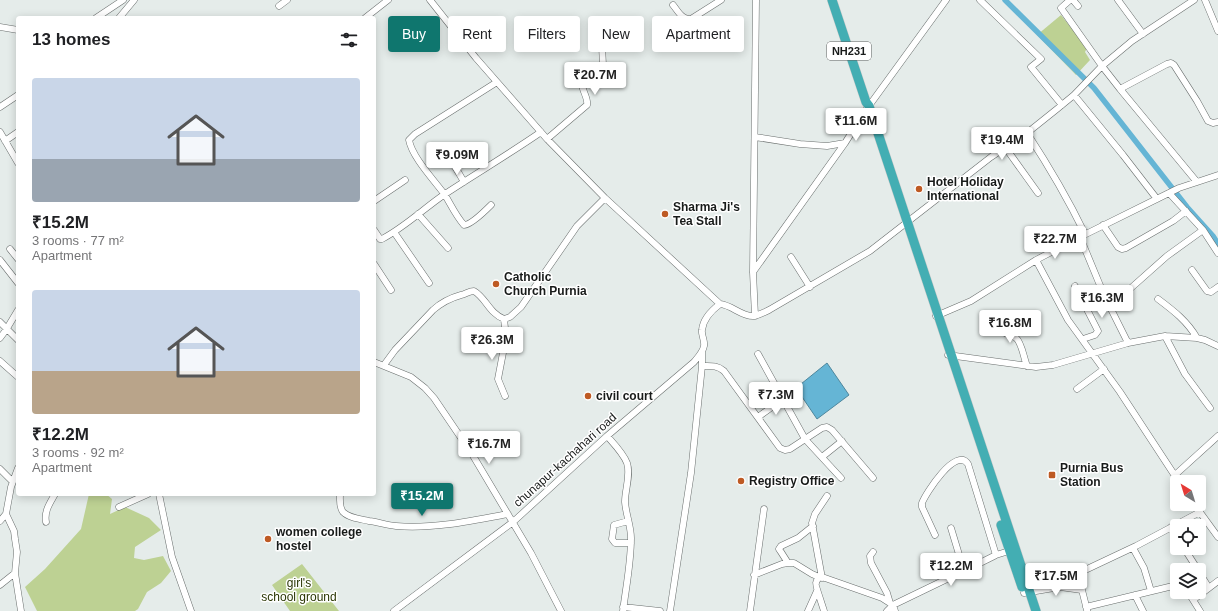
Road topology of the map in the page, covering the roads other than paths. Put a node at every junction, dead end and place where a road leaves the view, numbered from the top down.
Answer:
1 (123, 0) edge
2 (134, 0) edge
3 (287, 0) edge
4 (388, 0) edge
5 (430, 0) edge
6 (721, 0) edge
7 (756, 0) edge
8 (832, 0) edge
9 (946, 0) edge
10 (980, 0) edge
11 (1070, 0) edge
12 (1074, 0) edge
13 (1118, 0) edge
14 (1194, 0) edge
15 (1205, 0) edge
16 (673, 5) dead end
17 (279, 6) dead end
18 (1078, 6) dead end
19 (99, 16) edge
20 (121, 16) edge
21 (368, 16) edge
22 (1, 28) edge
23 (16, 30) edge
24 (1218, 30) edge
25 (1143, 34) junction
26 (602, 52) edge
27 (1102, 66) junction
28 (496, 82) junction
29 (1120, 89) junction
30 (1074, 95) junction
31 (16, 96) edge
32 (1062, 105) junction
33 (867, 106) junction
34 (0, 107) edge
35 (1218, 122) edge
36 (0, 132) edge
37 (541, 132) junction
38 (16, 133) edge
39 (1027, 133) junction
40 (755, 136) junction
41 (547, 139) junction
42 (5, 141) junction
43 (845, 143) junction
44 (1005, 147) junction
45 (16, 149) edge
46 (12, 152) junction
47 (447, 153) dead end
48 (16, 159) edge
49 (1218, 175) edge
50 (405, 180) dead end
51 (464, 182) junction
52 (1197, 182) junction
53 (1038, 193) dead end
54 (1170, 193) junction
55 (444, 195) junction
56 (605, 198) junction
57 (1157, 199) junction
58 (376, 200) edge
59 (491, 205) dead end
60 (1186, 211) junction
61 (418, 214) junction
62 (905, 225) junction
63 (1104, 225) junction
64 (1203, 230) junction
65 (394, 232) junction
66 (1082, 235) junction
67 (376, 238) edge
68 (448, 248) dead end
69 (10, 249) dead end
70 (1218, 253) edge
71 (16, 256) edge
72 (791, 257) dead end
73 (0, 260) edge
74 (1036, 260) junction
75 (376, 267) edge
76 (1192, 270) dead end
77 (753, 272) junction
78 (16, 281) edge
79 (430, 283) dead end
80 (1075, 286) dead end
81 (810, 287) junction
82 (1130, 288) dead end
83 (1218, 288) edge
84 (391, 290) dead end
85 (1158, 299) dead end
86 (720, 304) junction
87 (16, 313) edge
88 (755, 316) junction
89 (936, 316) junction
90 (504, 320) junction
91 (0, 322) edge
92 (998, 325) dead end
93 (6, 330) junction
94 (1165, 336) junction
95 (0, 338) edge
96 (16, 338) edge
97 (1197, 338) junction
98 (1083, 339) junction
99 (1128, 343) junction
100 (1218, 346) edge
101 (702, 352) junction
102 (1092, 353) junction
103 (758, 354) dead end
104 (949, 355) junction
105 (0, 361) edge
106 (376, 363) edge
107 (384, 365) junction
108 (702, 366) junction
109 (1027, 366) junction
110 (1104, 369) junction
111 (16, 374) edge
112 (1077, 389) dead end
113 (505, 396) dead end
114 (783, 399) junction
115 (1210, 408) dead end
116 (758, 417) junction
117 (607, 436) junction
118 (1218, 436) edge
119 (805, 439) junction
120 (842, 441) junction
121 (822, 457) junction
122 (0, 469) edge
123 (16, 472) edge
124 (1175, 475) joint
125 (841, 478) dead end
126 (873, 478) dead end
127 (12, 481) junction
128 (54, 496) edge
129 (143, 496) edge
130 (159, 496) edge
131 (340, 496) edge
132 (827, 496) dead end
133 (118, 507) dead end
134 (764, 509) dead end
135 (1200, 512) joint
136 (6, 514) junction
137 (508, 514) junction
138 (1186, 519) edge
139 (628, 520) junction
140 (0, 521) edge
141 (46, 522) dead end
142 (513, 522) junction
143 (812, 526) junction
144 (951, 528) dead end
145 (1170, 528) edge
146 (935, 535) dead end
147 (1218, 537) edge
148 (631, 543) junction
149 (1133, 548) junction
150 (873, 552) dead end
151 (1009, 552) junction
152 (996, 555) junction
153 (788, 563) junction
154 (964, 571) junction
155 (15, 573) junction
156 (1081, 574) junction
157 (754, 575) junction
158 (820, 577) junction
159 (1218, 581) edge
160 (1206, 583) edge
161 (0, 585) edge
162 (1060, 587) junction
163 (1170, 587) edge
164 (1209, 588) junction
165 (1082, 590) junction
166 (818, 591) junction
167 (1151, 591) junction
168 (1027, 593) junction
169 (1136, 595) junction
170 (1193, 600) joint
171 (892, 606) edge
172 (623, 609) edge
173 (1087, 609) edge
174 (21, 611) edge
175 (191, 611) edge
176 (394, 611) edge
177 (562, 611) edge
178 (660, 611) edge
179 (670, 611) edge
180 (750, 611) edge
181 (808, 611) edge
182 (824, 611) edge
183 (887, 611) edge
184 (1030, 611) edge
185 (1036, 611) edge
186 (1143, 611) edge
187 (1200, 611) edge

1 - 19 street
2 - 20 street
3 - 17 street
4 - 21 street
5 - 28 street
6 - 16 street
7 - 40 street
8 - 33 highway, NH231
9 - 33 street
10 - 32 street
11 - 27 street
12 - 18 street
13 - 25 street
14 - 25 street
15 - 24 street
22 - 23 street
25 - 27 street
26 - 41 street
27 - 29 street
27 - 30 street
28 - 37 street
28 - 55 street
29 - 35 street
29 - 52 street
30 - 32 street
30 - 57 street
31 - 34 street
32 - 39 street
33 - 43 street
33 - 62 highway, NH231
36 - 42 street
37 - 41 street
37 - 51 street
38 - 42 street
39 - 44 street
39 - 66 street
40 - 43 street
40 - 77 street
41 - 56 street
42 - 46 street
43 - 77 street
44 - 53 street
44 - 62 street
45 - 46 street
46 - 48 street
47 - 51 street
49 - 52 street
50 - 58 street
51 - 55 street
52 - 54 street
54 - 57 street
54 - 60 street
55 - 59 street
55 - 61 street
56 - 86 street
56 - 90 street
57 - 63 street
60 - 63 street
60 - 64 street
61 - 65 street
61 - 68 street
62 - 81 street
62 - 89 highway, NH231
63 - 66 street
64 - 70 street
64 - 82 street
65 - 67 street
65 - 79 street
66 - 74 street
66 - 99 street
69 - 71 street
72 - 81 street
73 - 78 street
74 - 89 street
74 - 98 street
75 - 84 street
76 - 83 street
77 - 88 street
80 - 98 street
81 - 88 street
85 - 97 street
86 - 88 street
86 - 101 street
87 - 93 street
89 - 104 highway, NH231
90 - 107 street
90 - 113 street
91 - 93 street
92 - 109 street
93 - 95 street
93 - 96 street
94 - 97 street
94 - 99 street
94 - 115 street
97 - 100 street
98 - 102 street
99 - 102 street
101 - 108 street
101 - 117 street, chunapur-kachahari road
102 - 109 street
102 - 110 street
103 - 114 street
104 - 109 street
104 - 151 highway, NH231
104 - 168 highway, NH231
105 - 111 street
106 - 107 street
107 - 137 street
108 - 116 street
108 - 179 street
110 - 112 street
110 - 124 street
114 - 116 street
114 - 119 street
116 - 119 street
117 - 139 street
117 - 142 street, chunapur-kachahari road
118 - 124 street
119 - 120 street
119 - 121 street
120 - 121 street
120 - 126 street
121 - 125 street
122 - 127 street
123 - 127 street
127 - 136 street
128 - 141 street
129 - 133 street
130 - 175 street
131 - 137 street
132 - 143 street
134 - 157 street
135 - 138 street
135 - 147 street
136 - 140 street
136 - 155 street
137 - 142 street
139 - 148 street
139 - 148 street
142 - 176 street, chunapur-kachahari road
142 - 177 street
143 - 153 street
143 - 158 street
144 - 154 street
145 - 149 street
146 - 152 street
148 - 172 street
149 - 156 street
149 - 167 street
150 - 171 street
151 - 152 street
151 - 168 highway, NH231
152 - 154 street
153 - 157 street
153 - 158 street
154 - 171 street
155 - 161 street
155 - 174 street
156 - 162 street
156 - 165 street
157 - 180 street
158 - 166 street
158 - 171 street
159 - 164 street
160 - 164 street
162 - 165 street
162 - 168 street
163 - 167 street
164 - 170 street
165 - 173 street
166 - 181 street
166 - 182 street
167 - 169 street
168 - 184 highway, NH231
168 - 185 highway, NH231
169 - 173 street
169 - 186 street
170 - 187 street
171 - 183 street
172 - 178 street

